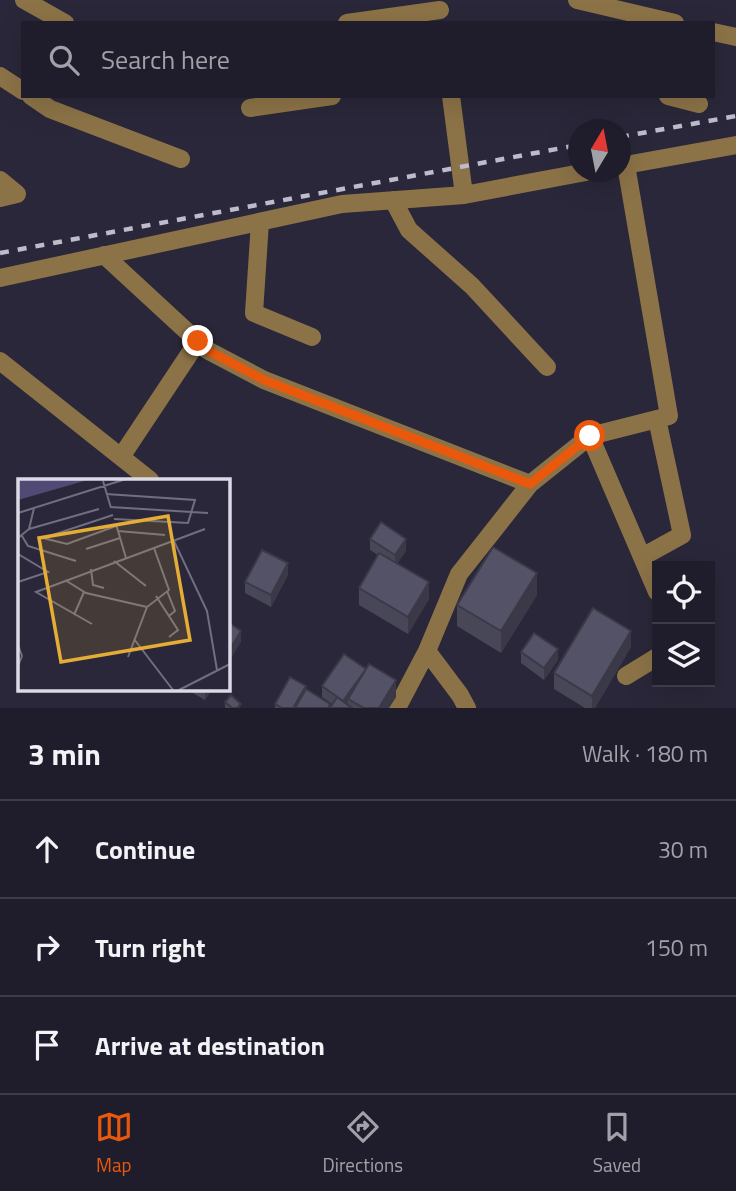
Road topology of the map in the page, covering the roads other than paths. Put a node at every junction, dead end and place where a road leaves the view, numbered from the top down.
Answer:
1 (24, 0) edge
2 (578, 0) edge
3 (440, 11) edge
4 (61, 21) edge
5 (362, 21) edge
6 (667, 21) edge
7 (715, 32) edge
8 (736, 37) edge
9 (0, 76) edge
10 (21, 90) edge
11 (34, 98) edge
12 (318, 98) edge
13 (451, 98) edge
14 (676, 98) edge
15 (699, 104) dead end
16 (250, 108) dead end
17 (736, 145) edge
18 (181, 159) dead end
19 (631, 164) edge
20 (568, 175) edge
21 (0, 180) edge
22 (626, 182) edge
23 (464, 195) junction
24 (0, 198) edge
25 (393, 200) junction
26 (260, 222) junction
27 (104, 255) junction
28 (0, 278) edge
29 (312, 337) dead end
30 (198, 341) junction
31 (0, 361) edge
32 (547, 367) dead end
33 (657, 419) junction
34 (590, 436) junction
35 (121, 457) junction
36 (148, 479) edge
37 (530, 484) junction
38 (642, 557) junction
39 (652, 581) edge
40 (427, 650) junction
41 (652, 660) edge
42 (626, 676) dead end
43 (397, 708) edge
44 (467, 708) edge

1 - 4 street
2 - 6 street
3 - 5 street
7 - 8 street
9 - 10 street
11 - 18 street
12 - 16 street
13 - 23 street
14 - 15 street
17 - 19 street
20 - 23 street
21 - 24 street
22 - 33 street
23 - 25 street
25 - 26 street
25 - 32 street
26 - 27 street
26 - 29 street
27 - 28 street
27 - 30 street
30 - 35 street
30 - 37 street
31 - 35 street
33 - 34 street
33 - 38 street
34 - 37 street
34 - 38 street
35 - 36 street
37 - 40 street
38 - 39 street
40 - 43 street
40 - 44 street
41 - 42 street

